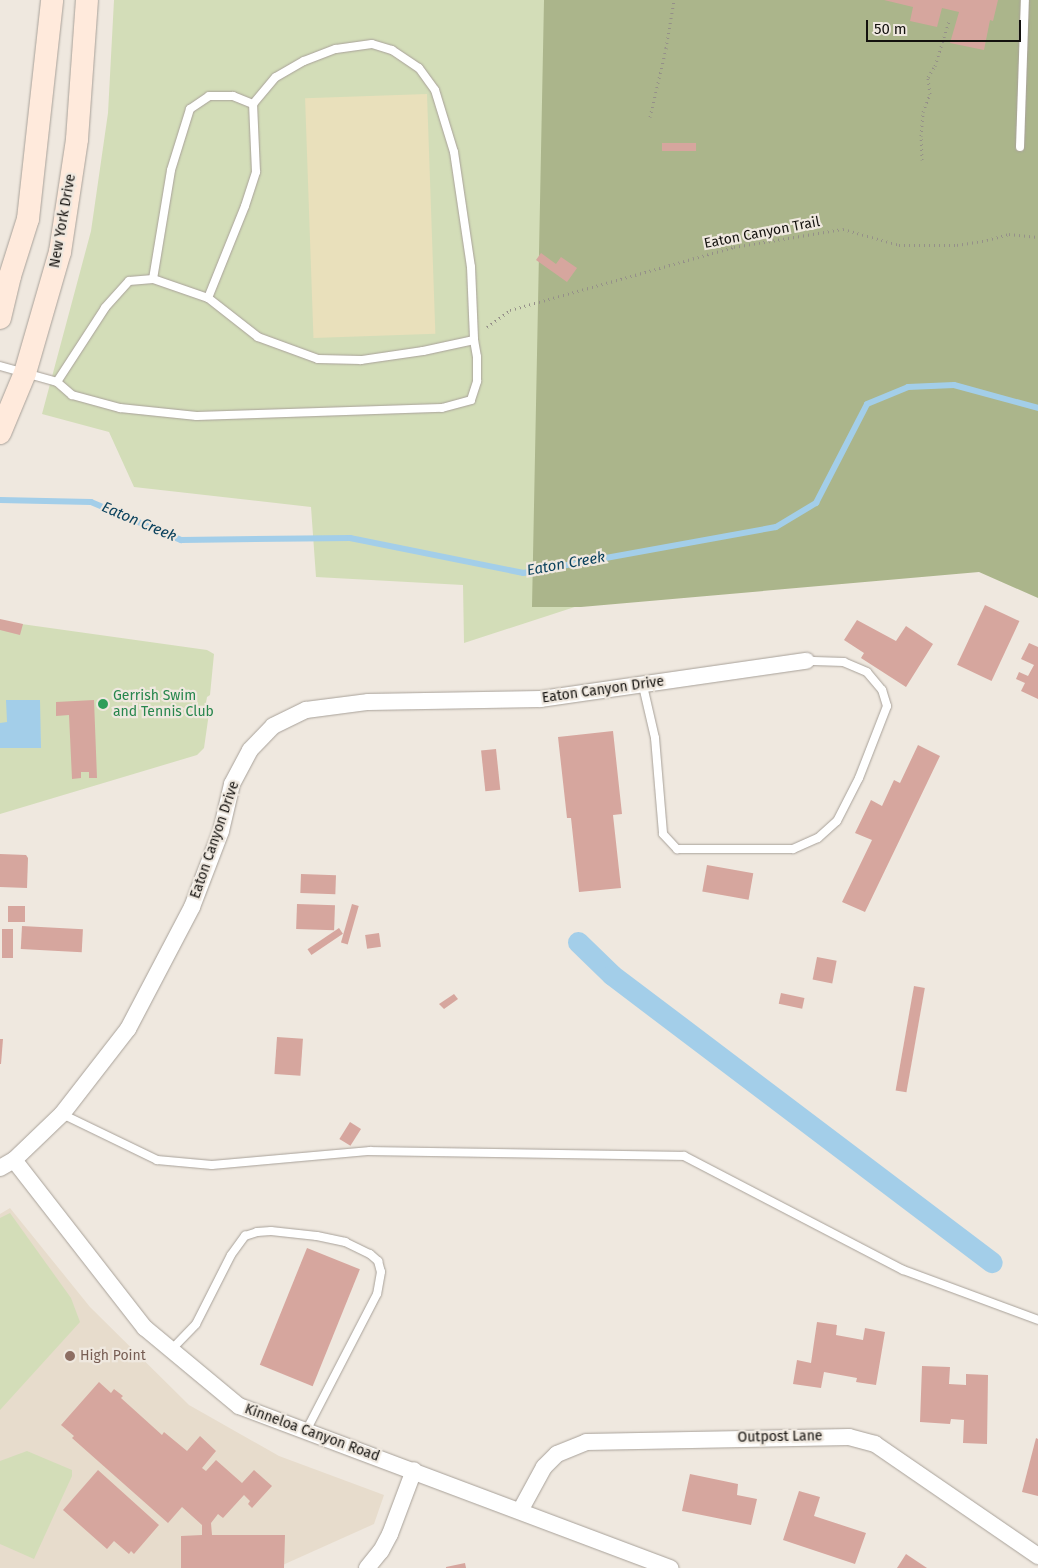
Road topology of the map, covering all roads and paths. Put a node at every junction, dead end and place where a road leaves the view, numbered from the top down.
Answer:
1 (52, 0) edge
2 (87, 0) edge
3 (674, 0) edge
4 (1025, 0) edge
5 (949, 21) dead end
6 (253, 104) junction
7 (650, 117) dead end
8 (1020, 147) dead end
9 (922, 160) dead end
10 (1038, 237) edge
11 (152, 279) junction
12 (208, 298) junction
13 (0, 318) edge
14 (474, 340) junction
15 (0, 366) edge
16 (25, 373) junction
17 (57, 382) junction
18 (0, 433) edge
19 (806, 661) joint
20 (643, 686) junction
21 (62, 1114) junction
22 (7, 1164) edge
23 (1038, 1320) edge
24 (171, 1350) junction
25 (306, 1431) junction
26 (414, 1470) junction
27 (520, 1511) junction
28 (1038, 1556) edge
29 (367, 1568) edge
30 (671, 1568) edge

1 - 13 main road
2 - 16 main road, New York Drive
3 - 7 path
4 - 8 lane
5 - 9 path
6 - 11 lane
6 - 12 lane
6 - 14 lane
10 - 14 path, Eaton Canyon Trail
11 - 12 lane
11 - 17 lane
12 - 14 lane
14 - 17 lane
15 - 16 lane
16 - 17 lane
16 - 18 main road, New York Drive
19 - 20 street, Eaton Canyon Drive
19 - 20 lane
20 - 21 street, Eaton Canyon Drive
21 - 22 street, Eaton Canyon Drive
21 - 23 lane
22 - 24 street, Kinneloa Canyon Road
24 - 25 street, Kinneloa Canyon Road
24 - 25 lane
25 - 26 street, Kinneloa Canyon Road
26 - 27 street, Kinneloa Canyon Road
26 - 29 street
27 - 28 street, Outpost Lane
27 - 30 street, Kinneloa Canyon Road

